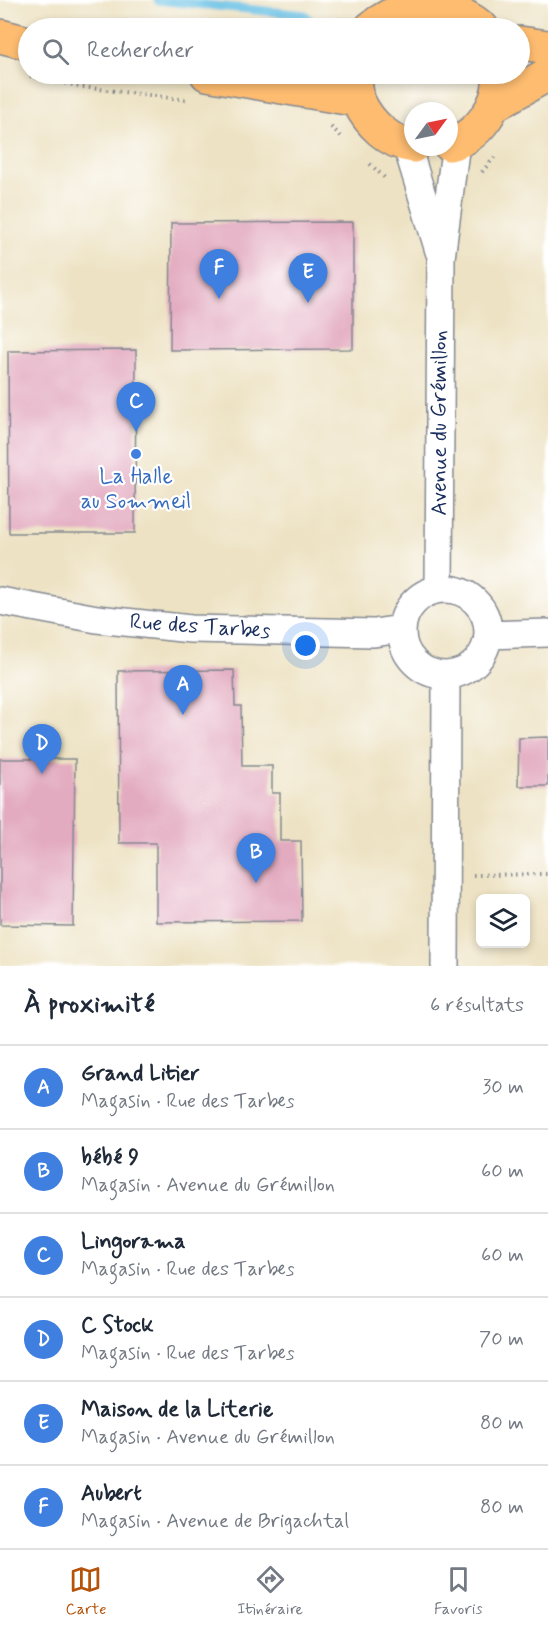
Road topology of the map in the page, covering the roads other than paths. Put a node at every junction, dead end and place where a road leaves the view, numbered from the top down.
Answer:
1 (404, 3) edge
2 (465, 13) edge
3 (383, 18) edge
4 (0, 36) edge
5 (18, 40) edge
6 (530, 45) edge
7 (548, 47) edge
8 (548, 74) edge
9 (530, 79) edge
10 (283, 84) edge
11 (513, 84) edge
12 (356, 87) edge
13 (496, 89) edge
14 (458, 134) edge
15 (404, 140) edge
16 (431, 156) edge
17 (431, 156) edge
18 (441, 258) junction
19 (439, 588) junction
20 (0, 600) edge
21 (401, 629) junction
22 (548, 633) edge
23 (488, 635) junction
24 (446, 676) junction
25 (446, 966) edge

1 - 2 main road
1 - 3 main road
4 - 5 main road
6 - 7 main road
8 - 9 main road
10 - 12 main road
11 - 13 main road
12 - 15 main road
13 - 14 main road
16 - 18 street, Avenue du Grémillon
17 - 18 street, Avenue du Grémillon
18 - 19 street, Avenue du Grémillon
19 - 21 street
19 - 23 street
20 - 21 street, Rue des Tarbes
21 - 24 street
22 - 23 street
23 - 24 street
24 - 25 street

